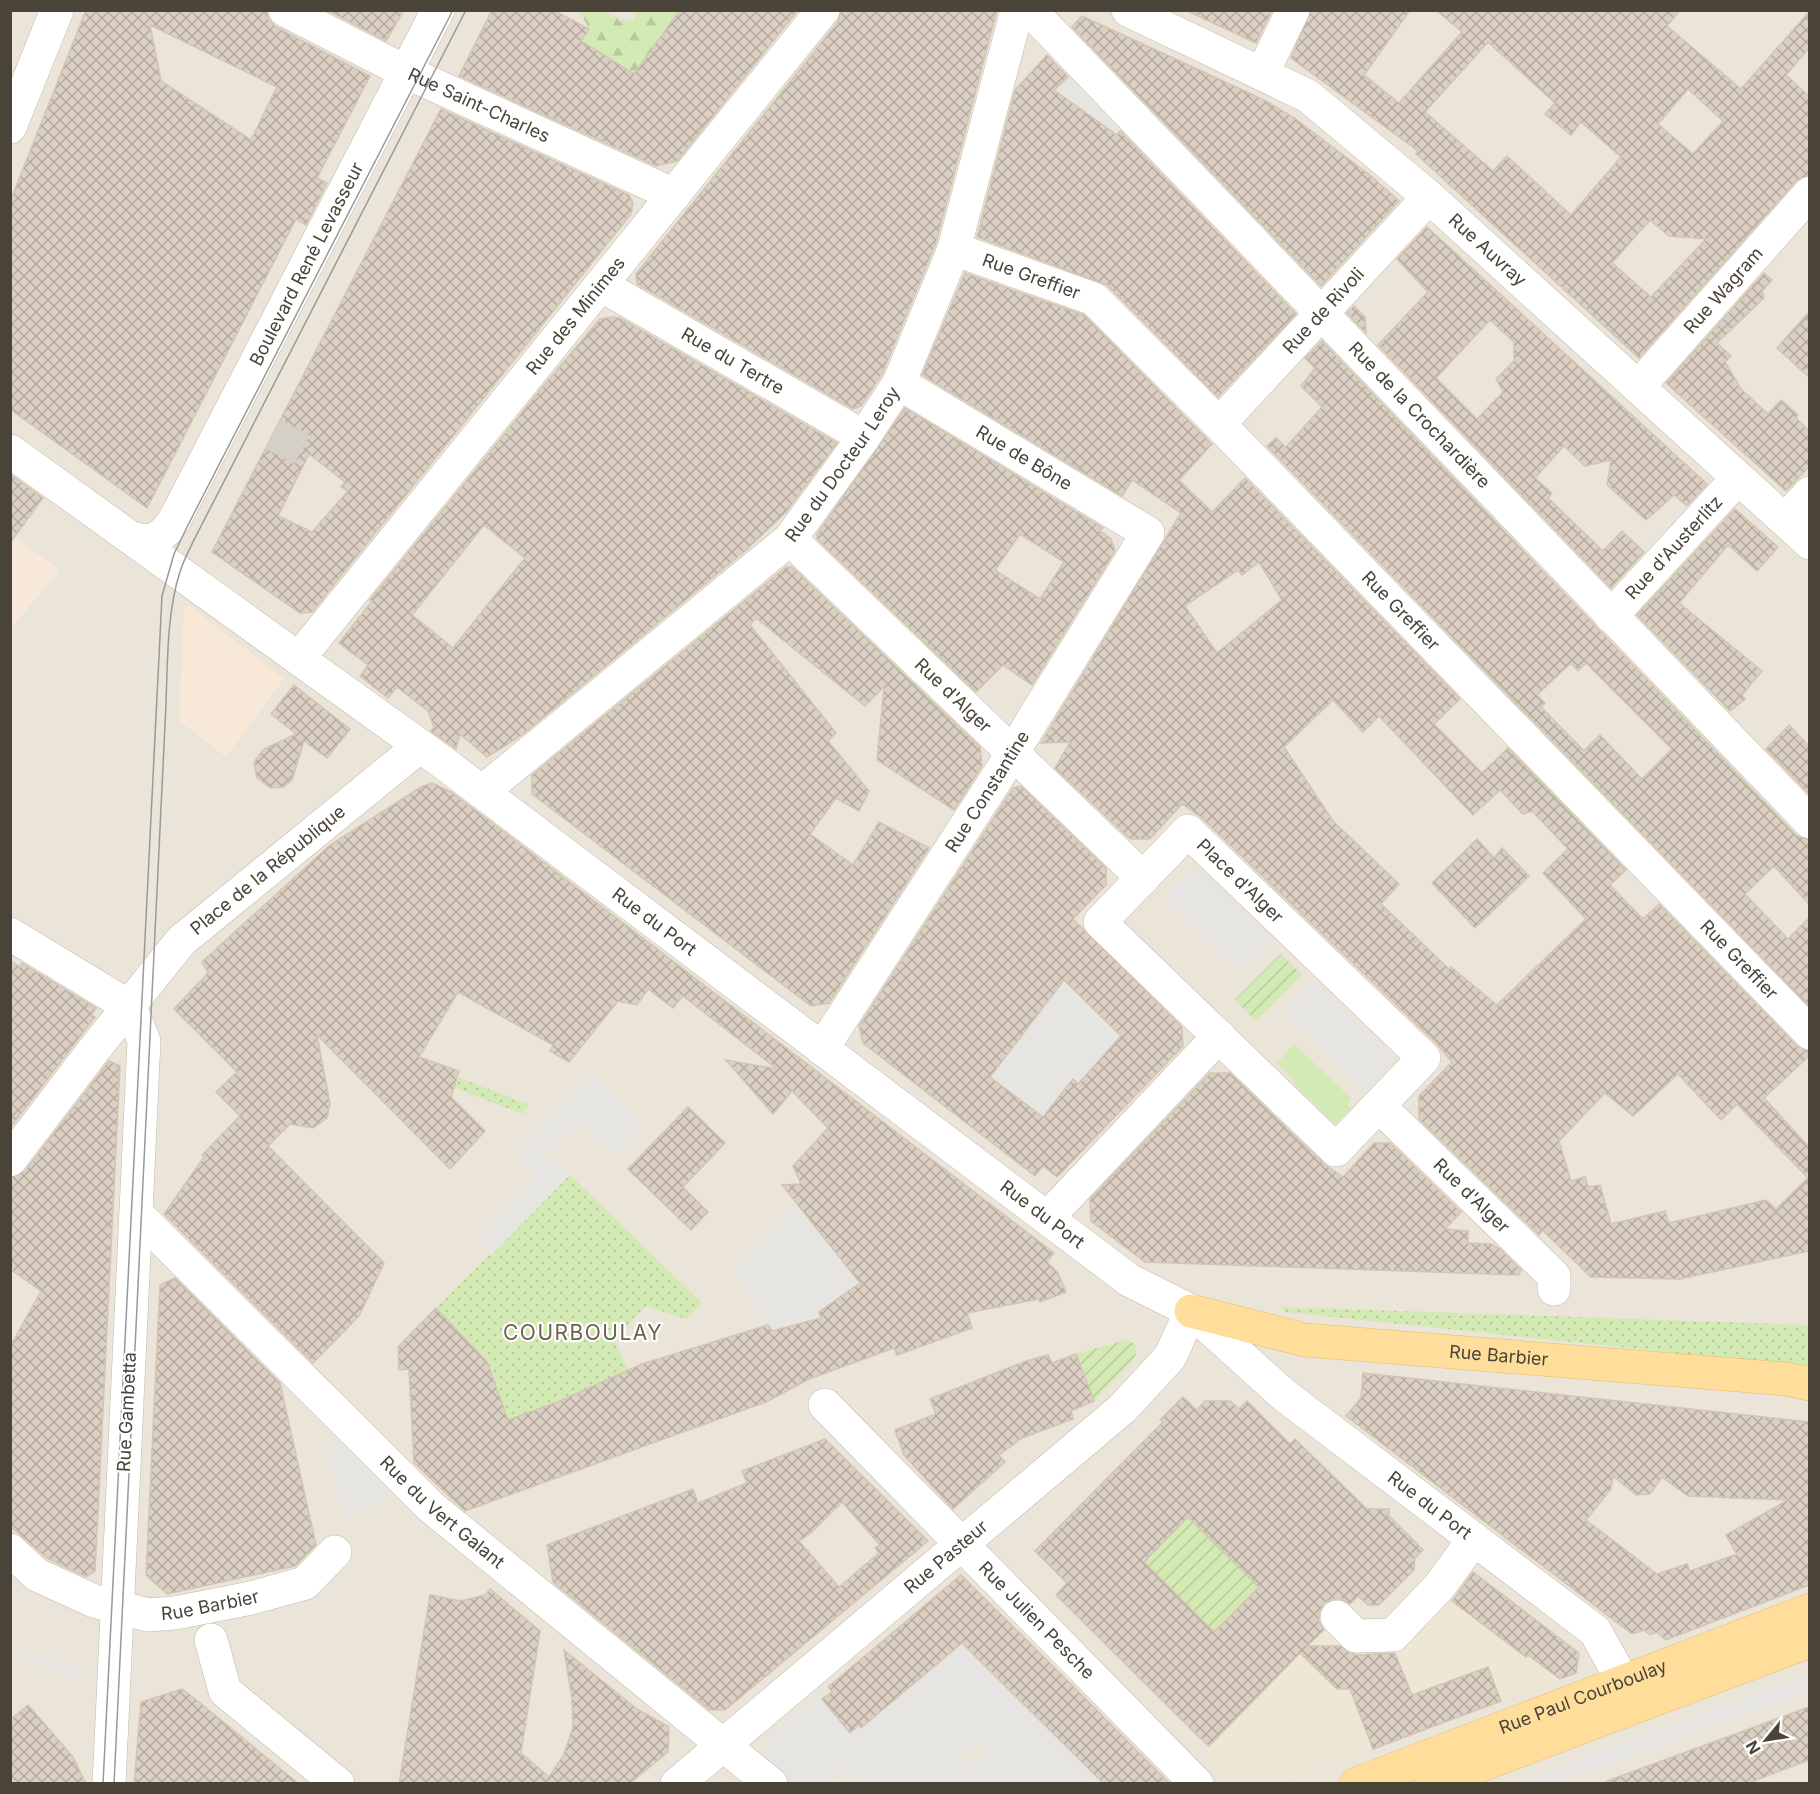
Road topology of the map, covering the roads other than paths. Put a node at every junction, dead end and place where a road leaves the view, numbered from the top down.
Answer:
1 (57, 10) edge
2 (285, 10) edge
3 (438, 10) edge
4 (823, 10) edge
5 (1017, 10) edge
6 (1030, 10) edge
7 (1128, 10) edge
8 (1293, 10) edge
9 (406, 72) junction
10 (1262, 74) junction
11 (10, 127) edge
12 (1809, 193) edge
13 (674, 195) junction
14 (1429, 197) junction
15 (954, 249) junction
16 (601, 285) junction
17 (1321, 314) junction
18 (899, 383) junction
19 (1638, 387) junction
20 (1219, 424) junction
21 (864, 437) junction
22 (10, 451) edge
23 (1738, 478) junction
24 (1809, 493) edge
25 (1785, 520) junction
26 (1148, 533) joint
27 (133, 538) junction
28 (790, 539) junction
29 (1809, 543) edge
30 (1611, 616) junction
31 (299, 658) junction
32 (430, 753) junction
33 (1013, 753) junction
34 (482, 792) junction
35 (1809, 822) edge
36 (1143, 878) junction
37 (10, 934) edge
38 (130, 1007) junction
39 (1809, 1033) edge
40 (1219, 1036) junction
41 (822, 1049) junction
42 (1378, 1106) junction
43 (10, 1160) edge
44 (136, 1218) junction
45 (1047, 1218) junction
46 (1554, 1283) dead end
47 (1191, 1311) junction
48 (1809, 1384) edge
49 (825, 1405) dead end
50 (1474, 1539) junction
51 (962, 1544) junction
52 (10, 1550) edge
53 (335, 1552) dead end
54 (115, 1606) junction
55 (1809, 1610) edge
56 (1336, 1617) dead end
57 (211, 1640) dead end
58 (1809, 1641) edge
59 (1624, 1683) junction
60 (723, 1745) junction
61 (109, 1784) edge
62 (338, 1784) edge
63 (677, 1784) edge
64 (771, 1784) edge
65 (1197, 1784) edge
66 (1356, 1784) edge
67 (1431, 1784) edge

1 - 11 street
2 - 9 street, Rue Saint-Charles
3 - 9 street, Boulevard René Levasseur
4 - 13 street, Rue des Minimes
5 - 15 street, Rue du Docteur Leroy
6 - 17 street, Rue de la Crochardière
7 - 10 street, Rue Auvray
8 - 10 street
9 - 13 street, Rue Saint-Charles
9 - 27 street, Boulevard René Levasseur
10 - 14 street, Rue Auvray
12 - 19 street, Rue Wagram
13 - 16 street, Rue des Minimes
14 - 17 street, Rue de Rivoli
14 - 19 street, Rue Auvray
15 - 18 street, Rue du Docteur Leroy
15 - 20 street, Rue Greffier
16 - 21 street, Rue du Tertre
16 - 31 street, Rue des Minimes
17 - 20 street, Rue de Rivoli
17 - 30 street, Rue de la Crochardière
18 - 21 street, Rue du Docteur Leroy
18 - 26 street, Rue de Bône
19 - 23 street, Rue Auvray
20 - 39 street, Rue Greffier
21 - 28 street, Rue du Docteur Leroy
22 - 27 street
23 - 25 street, Rue Auvray
23 - 30 street, Rue d'Austerlitz
24 - 25 street
25 - 29 street, Rue Auvray
26 - 33 street, Rue Constantine
27 - 31 street
28 - 33 street, Rue d'Alger
28 - 34 street, Rue du Docteur Leroy
30 - 35 street, Rue de la Crochardière
31 - 32 street
32 - 34 street, Rue du Port
32 - 38 street, Place de la République
33 - 36 street, Rue d'Alger
33 - 41 street, Rue Constantine
34 - 41 street, Rue du Port
36 - 40 street, Place d'Alger
36 - 42 street, Place d'Alger
37 - 38 street
38 - 43 street, Place de la République
38 - 44 street, Rue Gambetta
40 - 42 street, Place d'Alger
40 - 45 street
41 - 45 street, Rue du Port
42 - 46 street, Rue d'Alger
44 - 54 street, Rue Gambetta
44 - 60 street, Rue du Vert Galant
45 - 47 street, Rue du Port
47 - 48 main road, Rue Barbier
47 - 50 street, Rue du Port
47 - 51 street, Rue Pasteur
49 - 51 street, Rue Julien Pesche
50 - 56 street
50 - 59 street, Rue du Port
51 - 60 street, Rue Pasteur
51 - 65 street, Rue Julien Pesche
52 - 54 street, Rue Barbier
53 - 54 street, Rue Barbier
54 - 61 street, Rue Gambetta
55 - 59 main road, Rue Paul Courboulay
57 - 62 street
58 - 67 main road, Rue Paul Courboulay
59 - 66 main road, Rue Paul Courboulay
60 - 63 street, Rue Pasteur
60 - 64 street, Rue du Vert Galant

